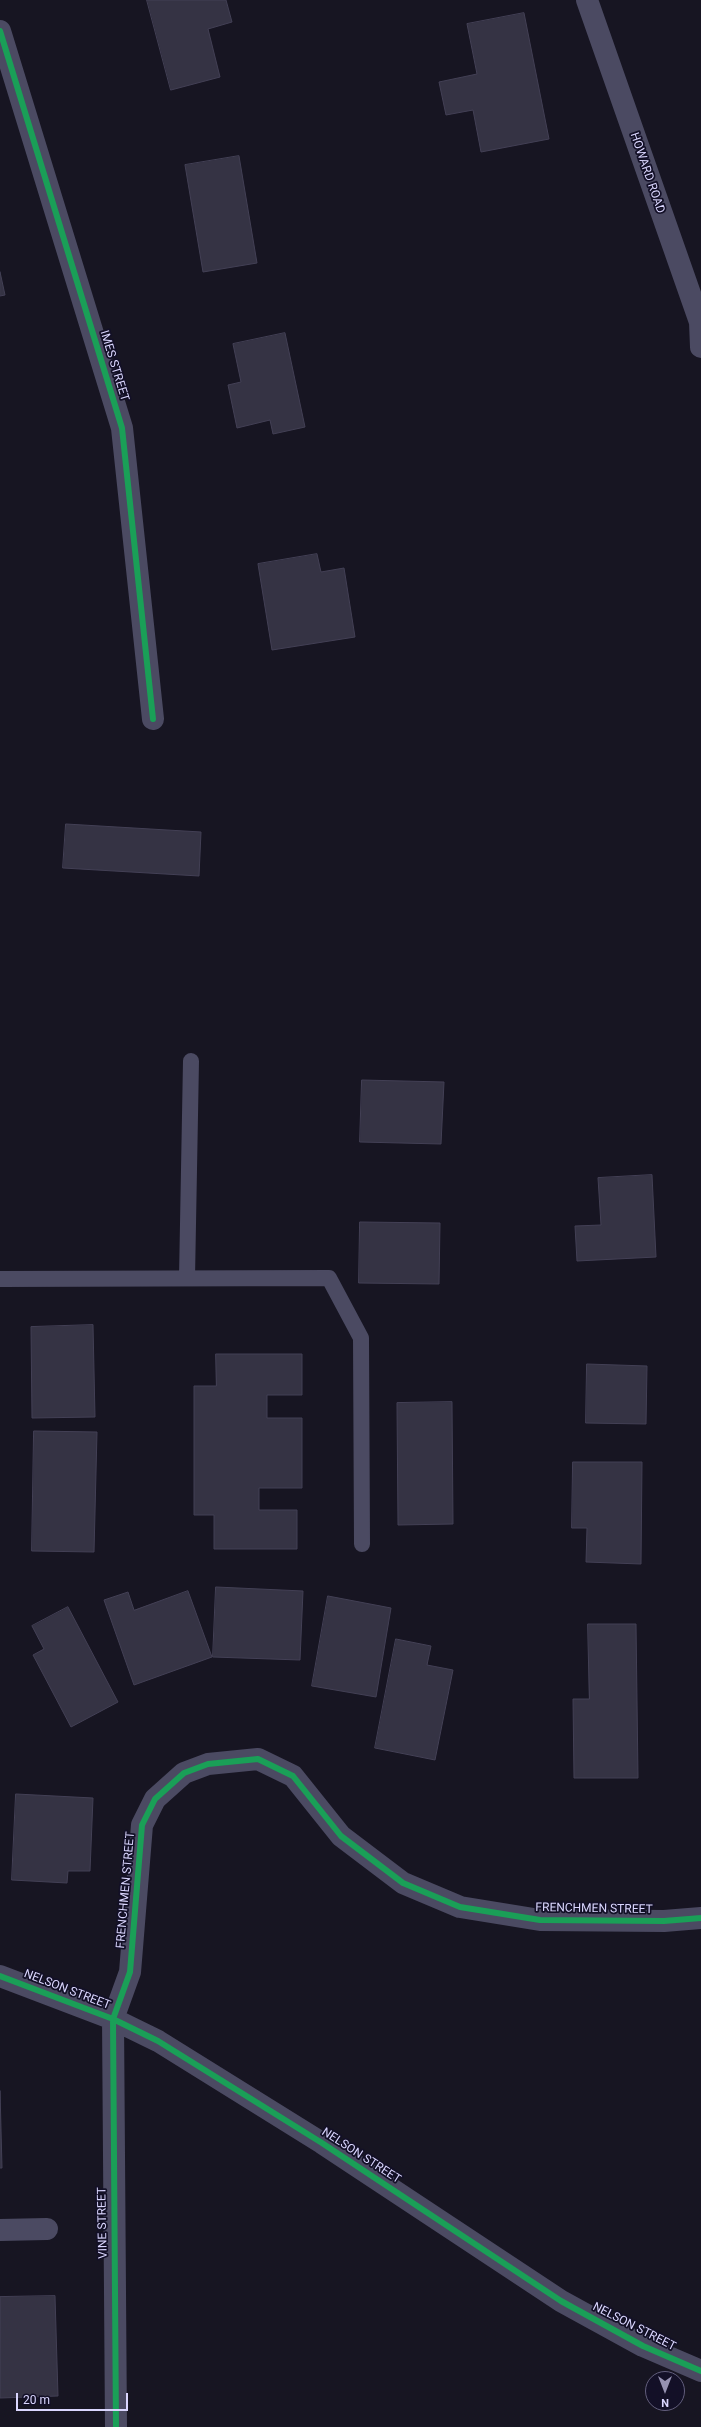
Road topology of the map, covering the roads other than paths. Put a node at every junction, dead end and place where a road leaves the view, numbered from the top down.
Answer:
1 (587, 0) edge
2 (0, 31) edge
3 (700, 322) edge
4 (701, 347) edge
5 (153, 718) dead end
6 (191, 1061) dead end
7 (187, 1278) junction
8 (0, 1279) edge
9 (362, 1544) dead end
10 (701, 1918) edge
11 (0, 1976) edge
12 (113, 2019) junction
13 (47, 2229) dead end
14 (0, 2230) edge
15 (701, 2371) edge
16 (116, 2427) edge

1 - 3 street, HOWARD ROAD
2 - 5 street, IMES STREET
3 - 4 street, HOWARD ROAD
6 - 7 lane
7 - 8 lane
7 - 9 lane
10 - 12 street, FRENCHMEN STREET
11 - 12 street, NELSON STREET
12 - 15 street, NELSON STREET
12 - 16 street, VINE STREET
13 - 14 street

